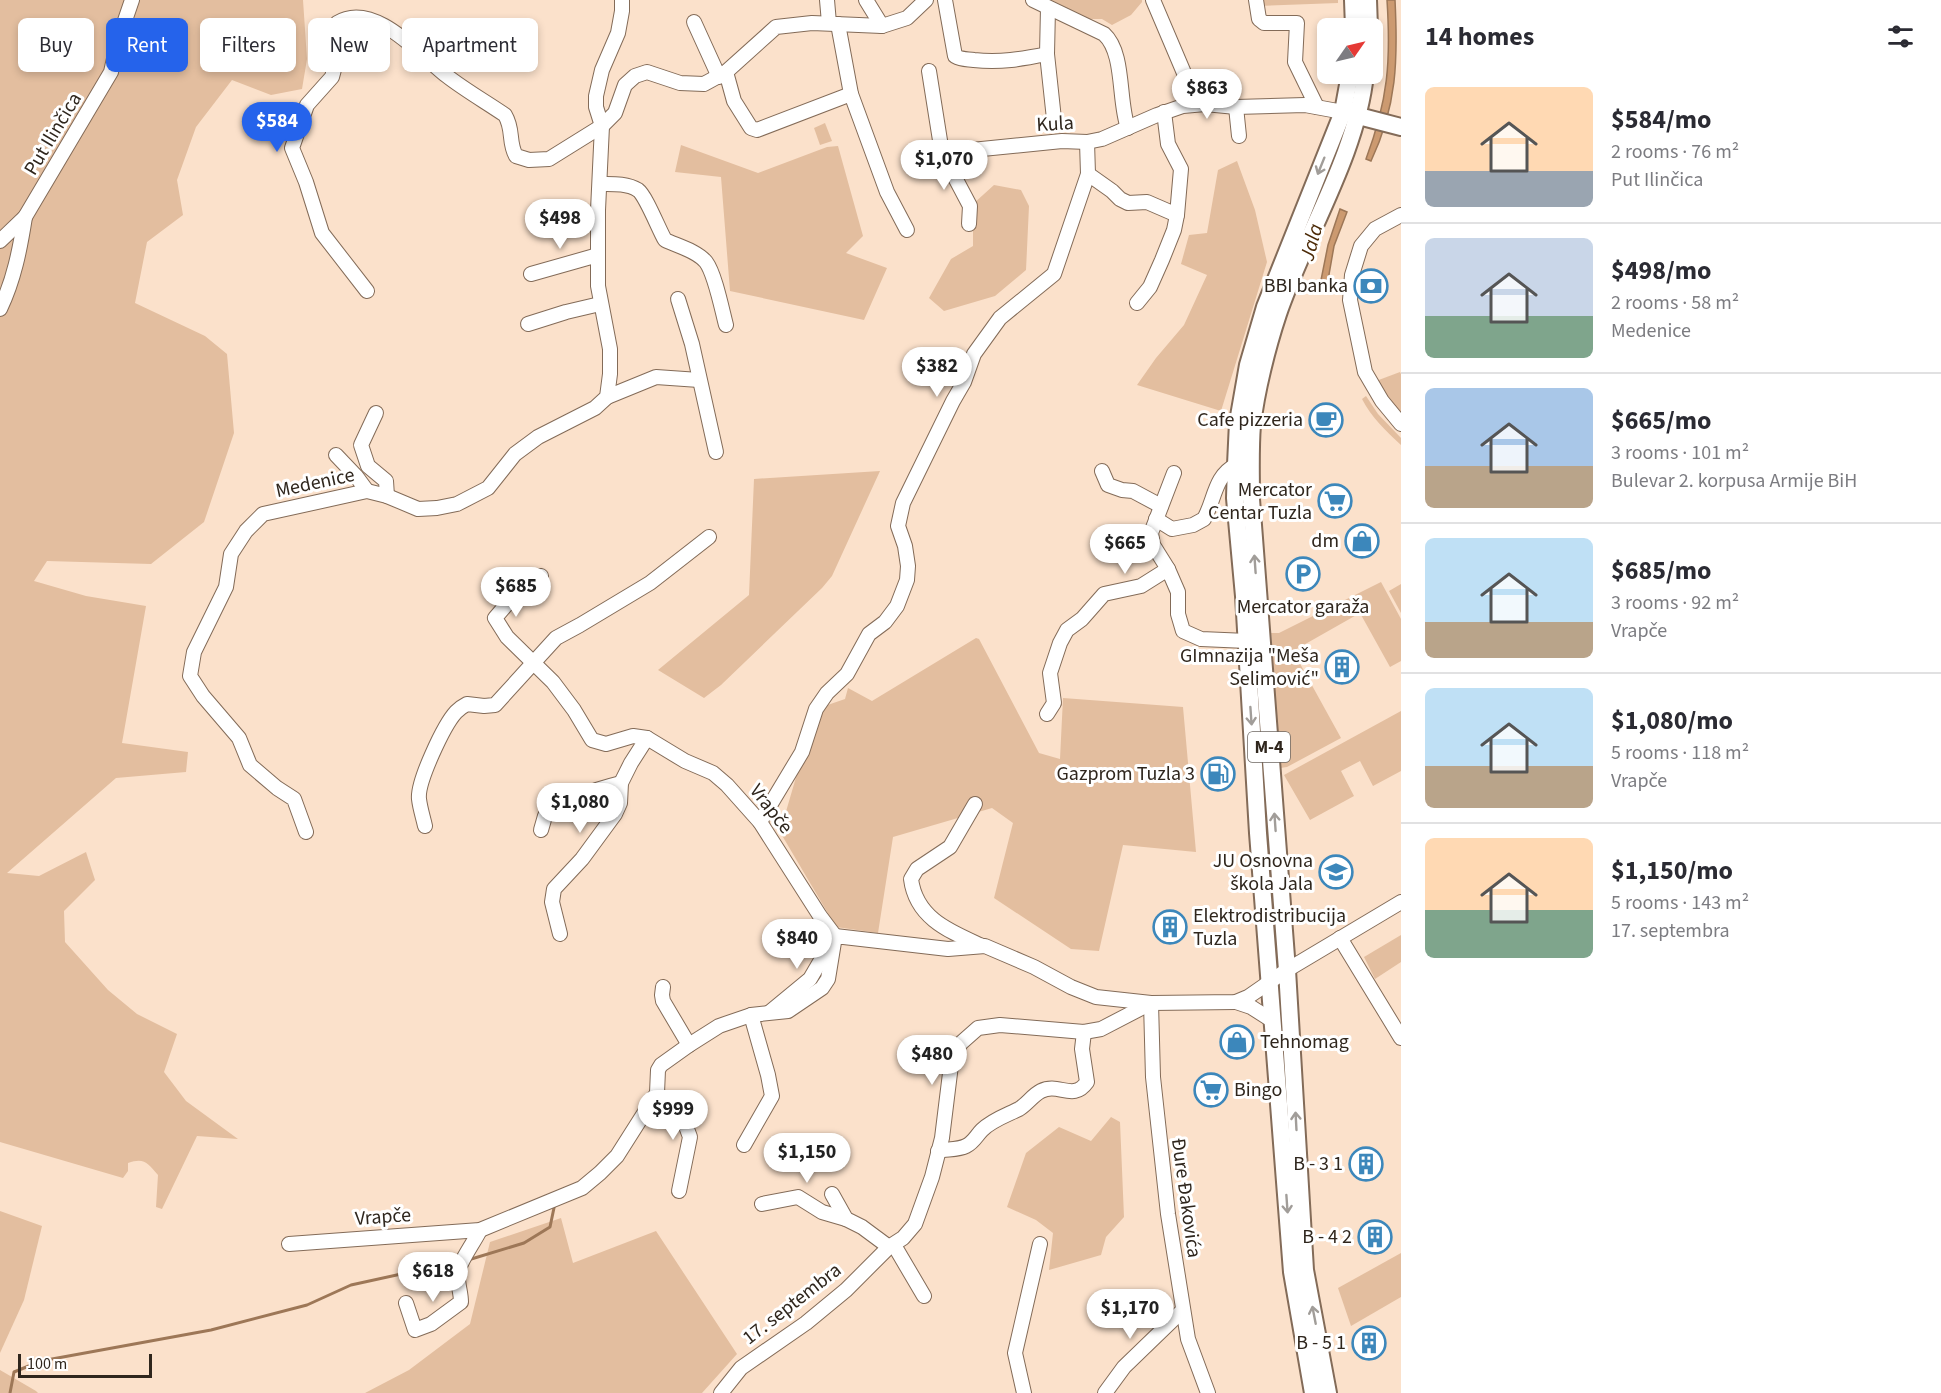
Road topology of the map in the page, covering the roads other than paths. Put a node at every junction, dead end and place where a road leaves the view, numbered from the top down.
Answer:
1 (132, 0) edge
2 (622, 0) edge
3 (827, 0) edge
4 (866, 0) edge
5 (926, 0) edge
6 (945, 0) edge
7 (1034, 0) edge
8 (1153, 0) edge
9 (1256, 0) edge
10 (1353, 0) edge
11 (1368, 0) edge
12 (1048, 8) junction
13 (1354, 18) edge
14 (1369, 18) edge
15 (694, 22) dead end
16 (833, 24) junction
17 (882, 26) junction
18 (1047, 54) junction
19 (929, 71) dead end
20 (723, 74) junction
21 (1349, 84) edge
22 (1360, 84) edge
23 (851, 94) junction
24 (1205, 104) junction
25 (1236, 107) junction
26 (1317, 107) junction
27 (1347, 110) junction
28 (1164, 112) junction
29 (1054, 119) dead end
30 (1400, 123) edge
31 (602, 126) junction
32 (1128, 128) junction
33 (1239, 136) dead end
34 (1087, 142) junction
35 (942, 153) junction
36 (1088, 174) junction
37 (600, 184) junction
38 (1177, 215) junction
39 (1401, 216) edge
40 (25, 217) junction
41 (969, 224) dead end
42 (907, 230) dead end
43 (0, 241) edge
44 (598, 255) junction
45 (531, 274) dead end
46 (367, 291) dead end
47 (678, 299) dead end
48 (1137, 303) dead end
49 (600, 304) junction
50 (0, 309) edge
51 (528, 324) dead end
52 (726, 325) dead end
53 (699, 380) junction
54 (607, 397) junction
55 (376, 413) dead end
56 (1401, 424) edge
57 (716, 452) dead end
58 (336, 455) dead end
59 (1236, 465) junction
60 (1102, 471) dead end
61 (1174, 473) dead end
62 (367, 491) junction
63 (387, 496) junction
64 (1159, 513) junction
65 (708, 537) dead end
66 (1168, 569) junction
67 (542, 576) dead end
68 (1247, 641) junction
69 (535, 663) junction
70 (1047, 714) dead end
71 (647, 738) junction
72 (621, 783) junction
73 (975, 804) dead end
74 (760, 822) junction
75 (425, 826) dead end
76 (542, 830) dead end
77 (306, 832) dead end
78 (1401, 902) edge
79 (560, 934) dead end
80 (835, 936) junction
81 (1340, 938) junction
82 (1285, 942) junction
83 (985, 946) junction
84 (1313, 954) junction
85 (1287, 970) junction
86 (1270, 980) junction
87 (663, 987) dead end
88 (1236, 1002) junction
89 (1151, 1003) junction
90 (751, 1015) junction
91 (1273, 1021) junction
92 (1083, 1032) junction
93 (1401, 1038) edge
94 (689, 1045) junction
95 (657, 1093) junction
96 (744, 1145) dead end
97 (938, 1151) junction
98 (679, 1191) dead end
99 (832, 1194) dead end
100 (762, 1203) dead end
101 (846, 1219) junction
102 (480, 1230) junction
103 (289, 1244) dead end
104 (1040, 1244) dead end
105 (892, 1246) junction
106 (924, 1296) dead end
107 (406, 1303) dead end
108 (1182, 1310) junction
109 (721, 1393) edge
110 (1024, 1393) edge
111 (1105, 1393) edge
112 (1208, 1393) edge
113 (1312, 1393) edge
114 (1328, 1393) edge

1 - 40 street, Put Ilinčica
2 - 31 street
3 - 16 street
4 - 17 street
5 - 17 street
6 - 18 street
7 - 12 street
8 - 24 street
9 - 26 street
10 - 13 main road
11 - 14 main road
12 - 18 street
12 - 32 street
15 - 20 street
16 - 17 street
16 - 20 street
16 - 23 street
18 - 29 street
19 - 35 street
20 - 23 street
20 - 31 street
21 - 27 main road, M-4
22 - 27 main road, M-4
23 - 42 street
24 - 25 street, Kula
24 - 28 street, Kula
25 - 26 street, Kula
25 - 33 street
26 - 27 street, Kula
27 - 30 main road
27 -> 59 main road, M-4
82 -> 27 main road, M-4
28 - 32 street, Kula
28 - 38 street
31 - 37 street
31 - 46 street
32 - 34 street, Kula
34 - 35 street, Kula
34 - 36 street
35 - 41 street
36 - 38 street
36 - 74 street
37 - 44 street
37 - 52 street
38 - 48 street
39 - 56 street
40 - 43 street, Put Ilinčica
40 - 50 street, Put Ilinčica
44 - 45 street
44 - 49 street
47 - 53 street
49 - 51 street
49 - 54 street
53 - 54 street, Medenice
53 - 57 street
54 - 63 street, Medenice
55 - 63 street
58 - 62 street
59 - 64 street
59 - 68 main road, M-4
60 - 64 street
61 - 64 street
62 - 63 street, Medenice
62 - 77 street, Medenice
64 - 66 street
65 - 69 street
66 - 68 street
66 - 70 street
67 - 69 street
68 -> 86 main road, M-4
69 - 71 street
69 - 75 street
71 - 72 street
71 - 74 street, Vrapče
72 - 76 street
72 - 79 street
73 - 83 street
74 - 80 street, Vrapče
78 - 81 street
80 - 83 street
80 - 90 street, Vrapče
81 - 84 street
81 - 93 street
82 - 84 street
82 - 85 main road, M-4
83 - 89 street
84 - 85 street
85 - 86 street
114 -> 85 main road, M-4
86 - 88 street
86 - 91 main road, M-4
87 - 94 street
88 - 89 street, 17. septembra
88 - 91 street
89 - 92 street, 17. septembra
89 - 108 street, Đure Đakovića
90 - 94 street, Vrapče
90 - 96 street
91 -> 113 main road, M-4
92 - 97 street
92 - 97 street, 17. septembra
94 - 95 street, Vrapče
95 - 98 street
95 - 102 street, Vrapče
97 - 105 street, 17. septembra
99 - 101 street
100 - 101 street
101 - 105 street
102 - 103 street, Vrapče
102 - 107 street
104 - 110 street
105 - 106 street
105 - 109 street, 17. septembra
108 - 111 street
108 - 112 street, Đure Đakovića

